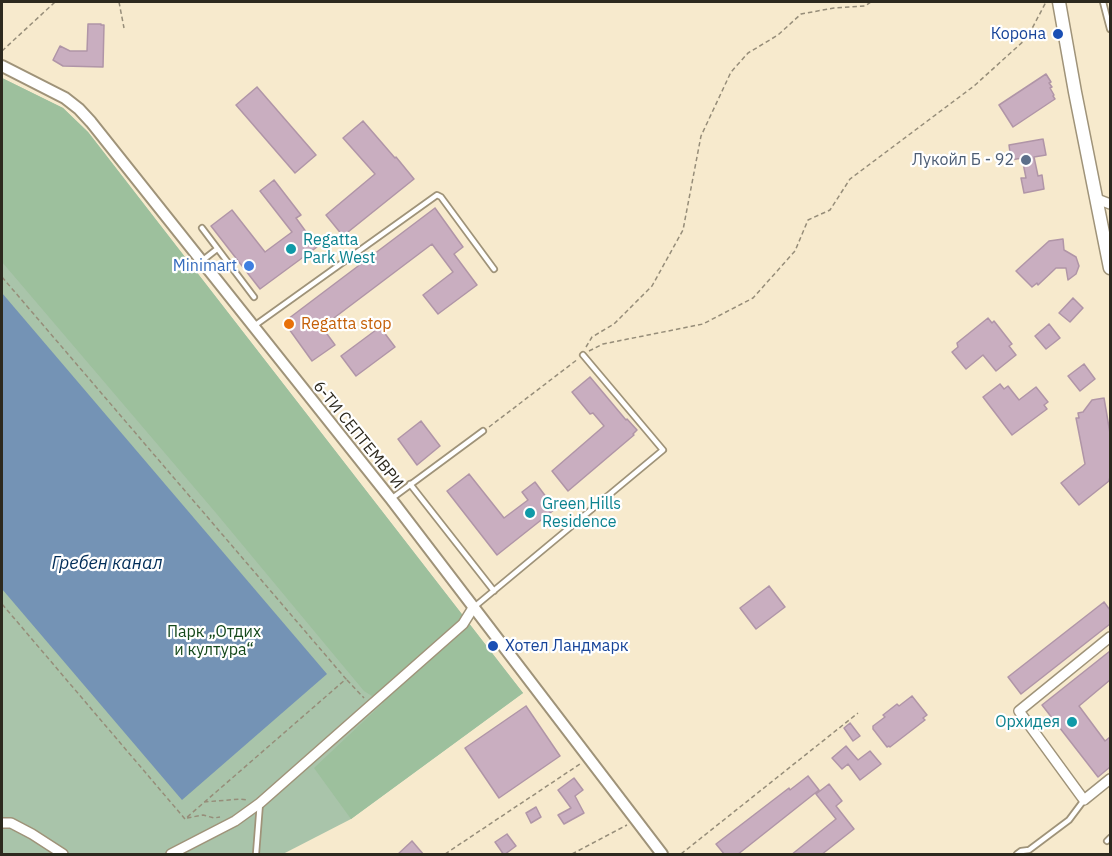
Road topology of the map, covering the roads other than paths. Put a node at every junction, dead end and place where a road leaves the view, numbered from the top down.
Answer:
1 (1059, 2) edge
2 (1102, 2) edge
3 (1110, 29) edge
4 (2, 66) edge
5 (1097, 200) junction
6 (1110, 204) edge
7 (202, 228) dead end
8 (218, 249) junction
9 (201, 261) junction
10 (1110, 268) edge
11 (494, 269) dead end
12 (254, 297) dead end
13 (252, 327) junction
14 (583, 355) road end
15 (483, 431) road end
16 (410, 484) junction
17 (391, 499) junction
18 (494, 591) junction
19 (473, 608) junction
20 (1110, 637) edge
21 (1110, 779) edge
22 (1084, 800) junction
23 (260, 803) junction
24 (2, 823) edge
25 (63, 855) edge
26 (171, 855) edge
27 (256, 855) edge
28 (662, 855) edge
29 (1017, 855) edge

1 - 5 main road
2 - 3 lane
4 - 9 street, 6-ТИ СЕПТЕМВРИ
5 - 6 street
5 - 10 main road
7 - 8 lane
8 - 9 lane
8 - 12 lane
9 - 13 street, 6-ТИ СЕПТЕМВРИ
11 - 13 lane
13 - 17 street, 6-ТИ СЕПТЕМВРИ
14 - 18 lane
15 - 16 lane
16 - 17 lane
16 - 18 lane
17 - 19 street, 6-ТИ СЕПТЕМВРИ
18 - 19 lane
19 - 23 street
19 - 28 street, 6-ТИ СЕПТЕМВРИ
20 - 22 street
21 - 22 street
22 - 29 lane
23 - 26 street
23 - 27 lane
24 - 25 street

